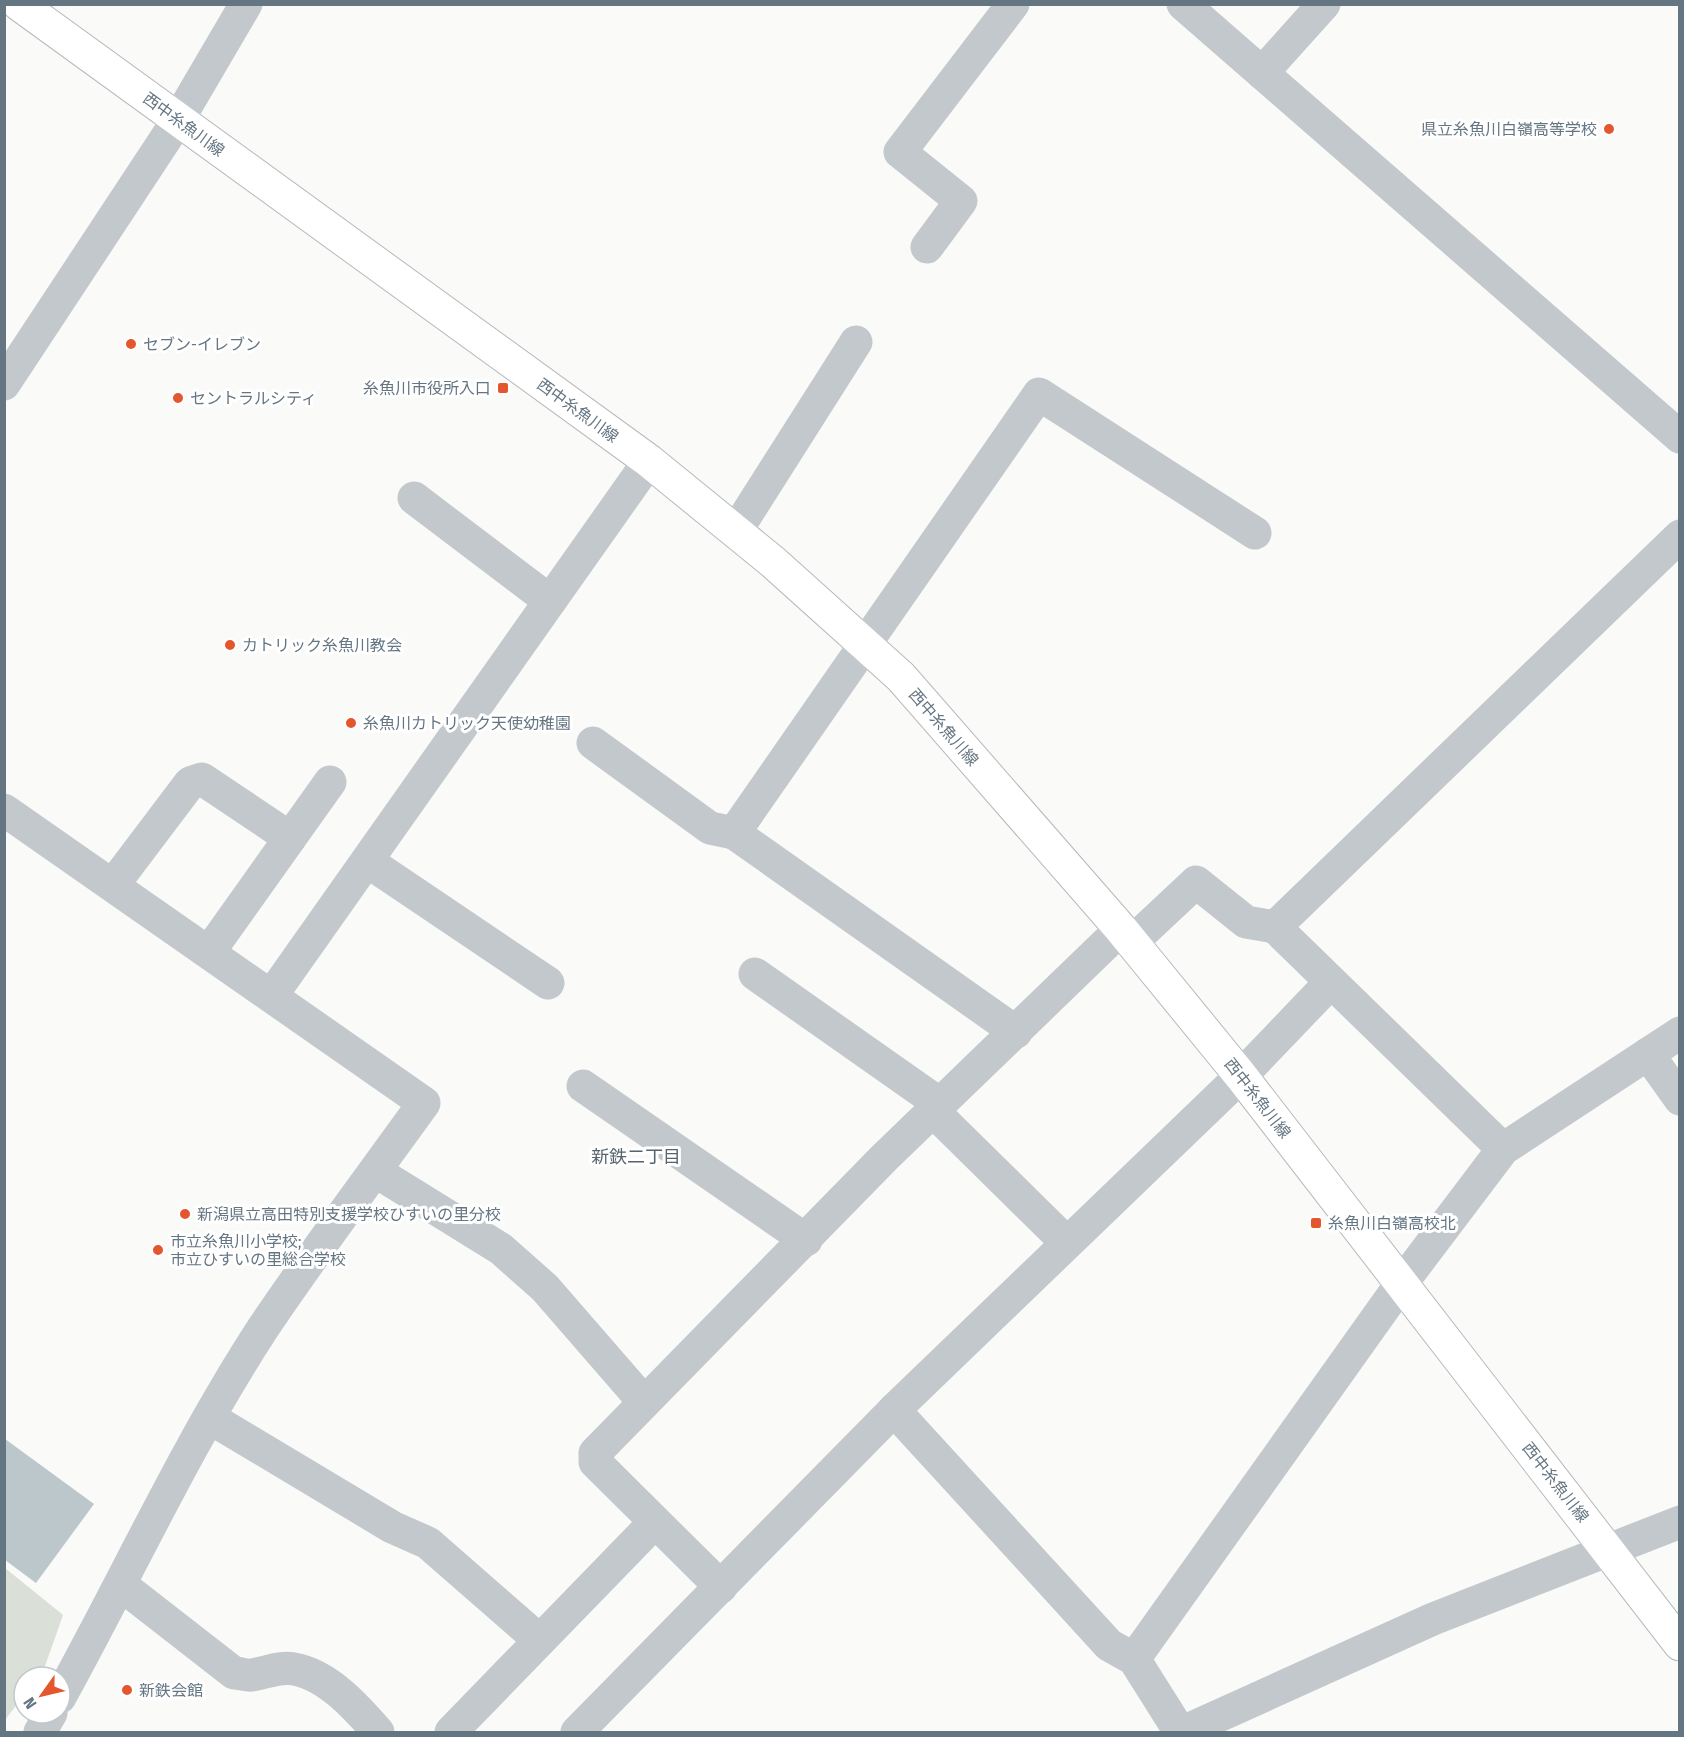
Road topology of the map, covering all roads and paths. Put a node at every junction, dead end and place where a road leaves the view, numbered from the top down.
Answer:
1 (20, 4) edge
2 (246, 4) edge
3 (1013, 4) edge
4 (1183, 4) edge
5 (1324, 4) edge
6 (1262, 74) junction
7 (178, 120) junction
8 (927, 247) dead end
9 (856, 342) dead end
10 (10, 363) edge
11 (1680, 437) edge
12 (649, 462) junction
13 (414, 498) dead end
14 (736, 531) junction
15 (1255, 533) dead end
16 (1680, 536) edge
17 (550, 601) junction
18 (866, 646) junction
19 (593, 743) dead end
20 (330, 782) dead end
21 (4, 810) edge
22 (734, 833) junction
23 (290, 838) junction
24 (367, 861) junction
25 (113, 885) junction
26 (1275, 927) junction
27 (1126, 935) junction
28 (210, 952) junction
29 (755, 975) dead end
30 (548, 982) dead end
31 (1330, 983) junction
32 (272, 995) junction
33 (1016, 1032) junction
34 (1680, 1033) edge
35 (1648, 1054) junction
36 (1241, 1076) junction
37 (583, 1086) dead end
38 (1680, 1099) edge
39 (936, 1108) junction
40 (1503, 1149) junction
41 (375, 1171) junction
42 (806, 1240) junction
43 (1067, 1243) junction
44 (1401, 1284) junction
45 (644, 1402) junction
46 (894, 1410) junction
47 (210, 1418) junction
48 (1680, 1522) edge
49 (654, 1523) junction
50 (1610, 1551) junction
51 (121, 1585) junction
52 (721, 1587) junction
53 (539, 1640) junction
54 (1680, 1644) edge
55 (1134, 1659) junction
56 (72, 1675) edge
57 (378, 1732) edge
58 (451, 1732) edge
59 (577, 1732) edge
60 (1181, 1732) edge

1 - 7 main road, 西中糸魚川線
2 - 7 street
3 - 8 street
4 - 6 street
5 - 6 street
6 - 11 street
7 - 10 street
7 - 12 main road, 西中糸魚川線
9 - 14 street
12 - 14 main road, 西中糸魚川線
12 - 17 street
13 - 17 street
14 - 18 main road, 西中糸魚川線
15 - 18 street
16 - 26 street
17 - 24 street
18 - 22 street
18 - 27 main road, 西中糸魚川線
19 - 22 street
20 - 23 street
21 - 25 street
22 - 33 street
23 - 25 street
23 - 28 street
24 - 30 street
24 - 32 street
25 - 28 street
26 - 27 street
26 - 31 street
27 - 33 street
27 - 36 main road, 西中糸魚川線
28 - 32 street
29 - 39 street
31 - 36 street
31 - 40 street
32 - 41 street
33 - 39 street
34 - 35 street
35 - 38 street
35 - 40 street
36 - 43 street
36 - 44 main road, 西中糸魚川線
37 - 42 street
39 - 42 street
39 - 43 street
40 - 44 street
41 - 45 street
41 - 47 street
42 - 45 street
43 - 46 street
44 - 50 main road, 西中糸魚川線
44 - 55 street
45 - 49 street
46 - 52 street
46 - 55 street
47 - 51 street
47 - 53 street
48 - 50 street
49 - 52 street
49 - 53 street
50 - 54 main road, 西中糸魚川線
50 - 60 street
51 - 56 street
51 - 57 street
52 - 59 street
53 - 58 street
55 - 60 street

